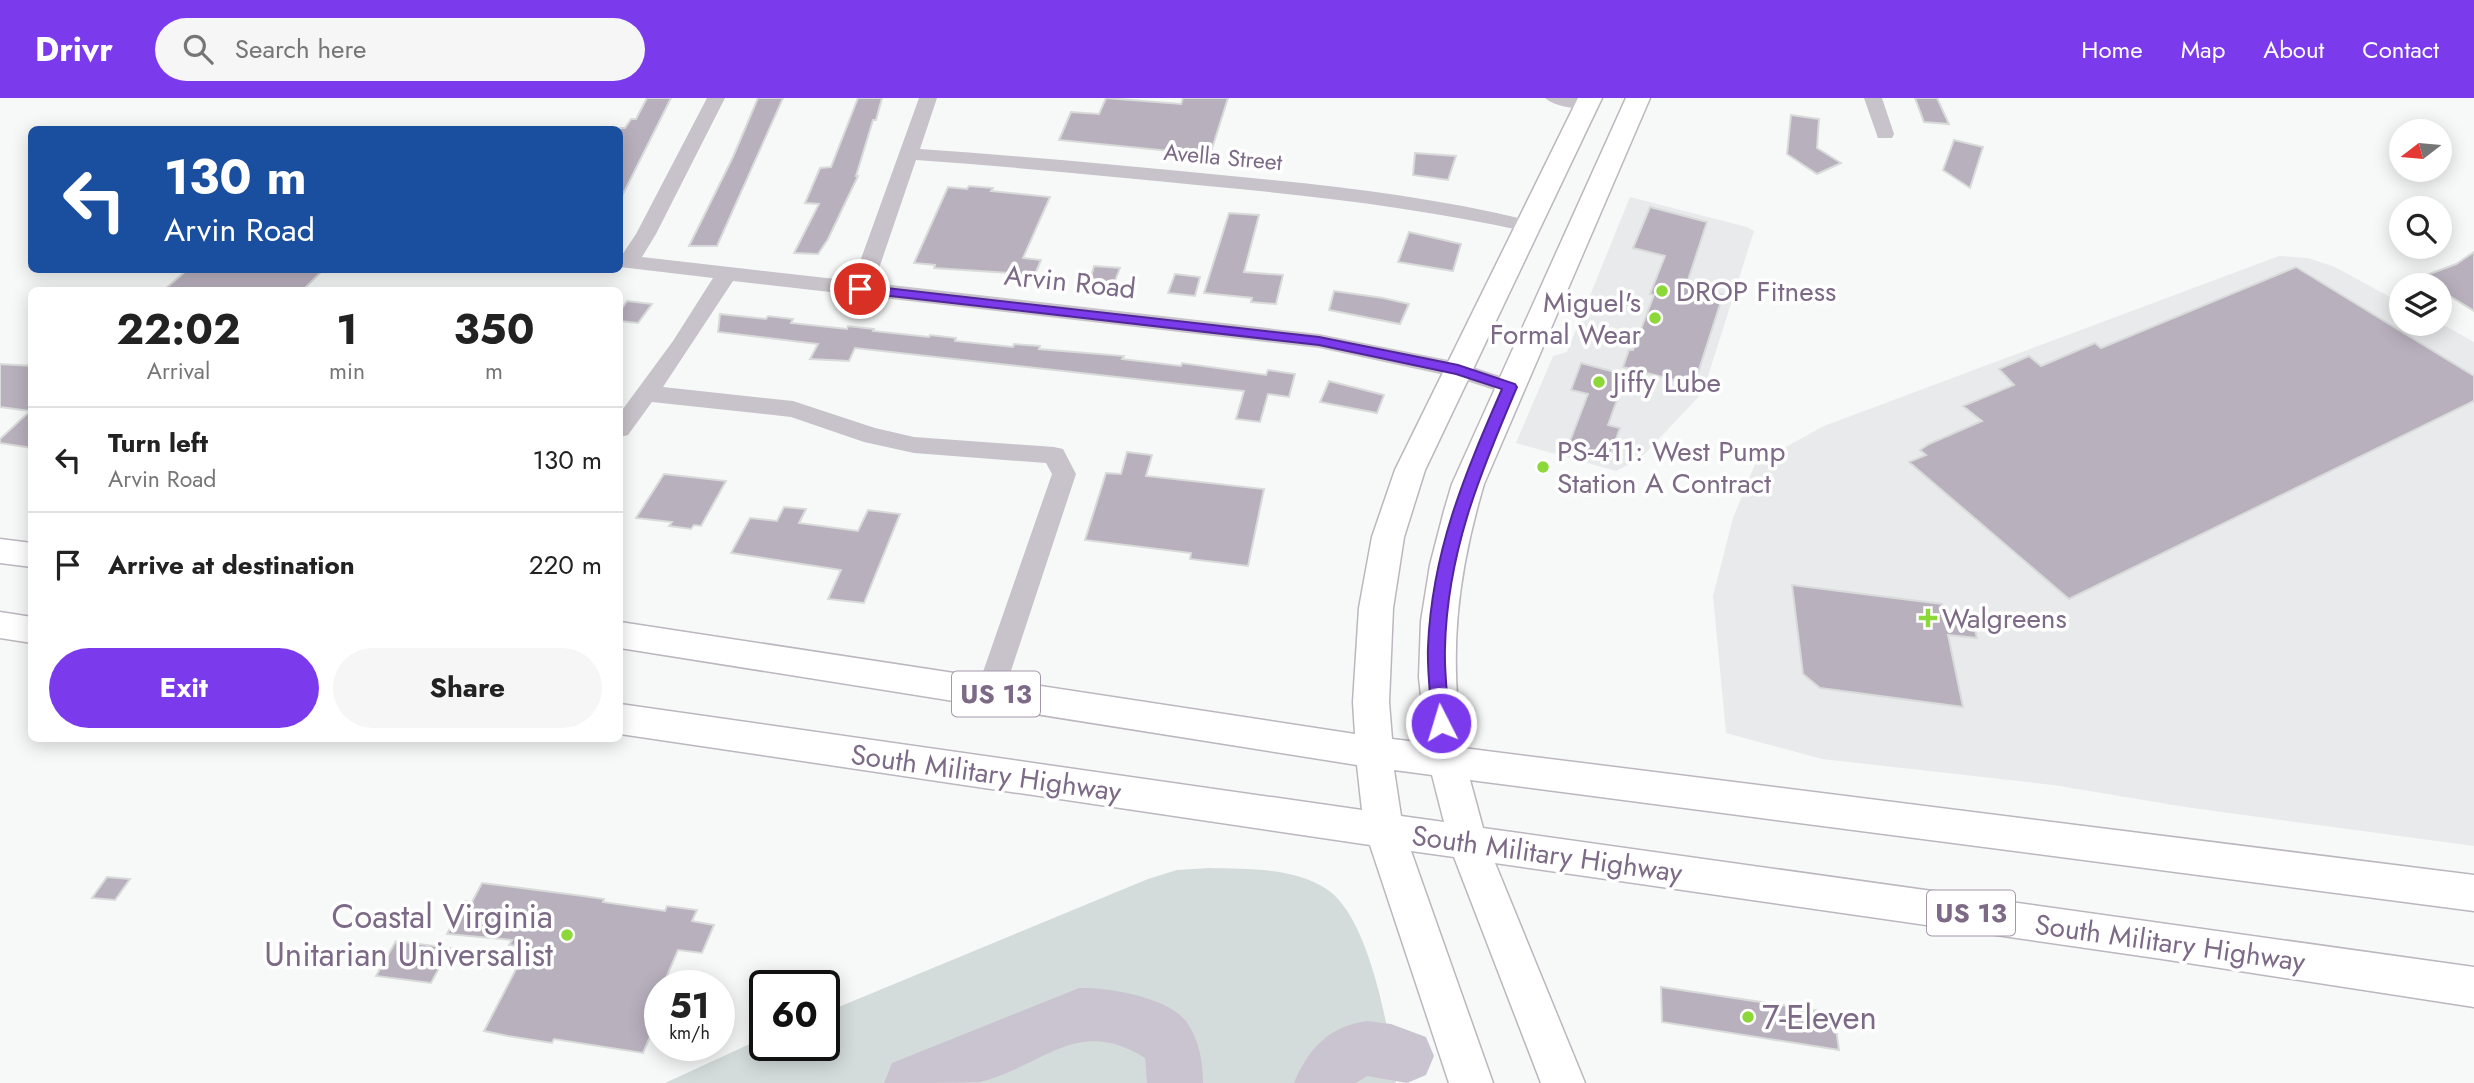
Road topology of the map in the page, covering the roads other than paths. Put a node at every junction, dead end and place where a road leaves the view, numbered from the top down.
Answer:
1 (716, 98) edge
2 (928, 98) edge
3 (1554, 98) edge
4 (1638, 98) edge
5 (1873, 98) edge
6 (1589, 100) edge
7 (1885, 134) dead end
8 (910, 154) junction
9 (1528, 226) junction
10 (624, 262) edge
11 (726, 275) junction
12 (860, 289) junction
13 (1458, 370) junction
14 (1510, 387) junction
15 (644, 393) junction
16 (623, 424) edge
17 (0, 551) edge
18 (28, 554) edge
19 (0, 625) edge
20 (28, 628) edge
21 (623, 635) edge
22 (990, 692) junction
23 (623, 719) edge
24 (1373, 751) junction
25 (1446, 761) junction
26 (1385, 831) junction
27 (1467, 841) junction
28 (2474, 893) edge
29 (2474, 987) edge
30 (1471, 1083) edge
31 (1563, 1083) edge

1 - 10 street
2 - 8 street
3 - 6 street
4 - 14 main road
5 - 7 street
6 - 9 main road
8 - 9 street, Avella Street
8 - 12 street
9 - 13 main road
10 - 11 street, Arvin Road
11 - 12 street, Arvin Road
11 - 15 street
12 - 13 street, Arvin Road
13 - 14 street, Arvin Road
13 - 24 main road
14 - 25 main road
15 - 16 street
15 - 22 street
17 - 18 main road
19 - 20 main road
21 - 22 main road, US 13
22 - 24 main road, US 13
23 - 26 main road, South Military Highway / US 13
24 - 25 main road, US 13
24 - 26 main road
25 - 27 main road
25 - 28 main road, US 13
26 - 27 main road, South Military Highway / US 13
26 - 30 main road
27 - 29 main road, South Military Highway / US 13
27 - 31 main road

